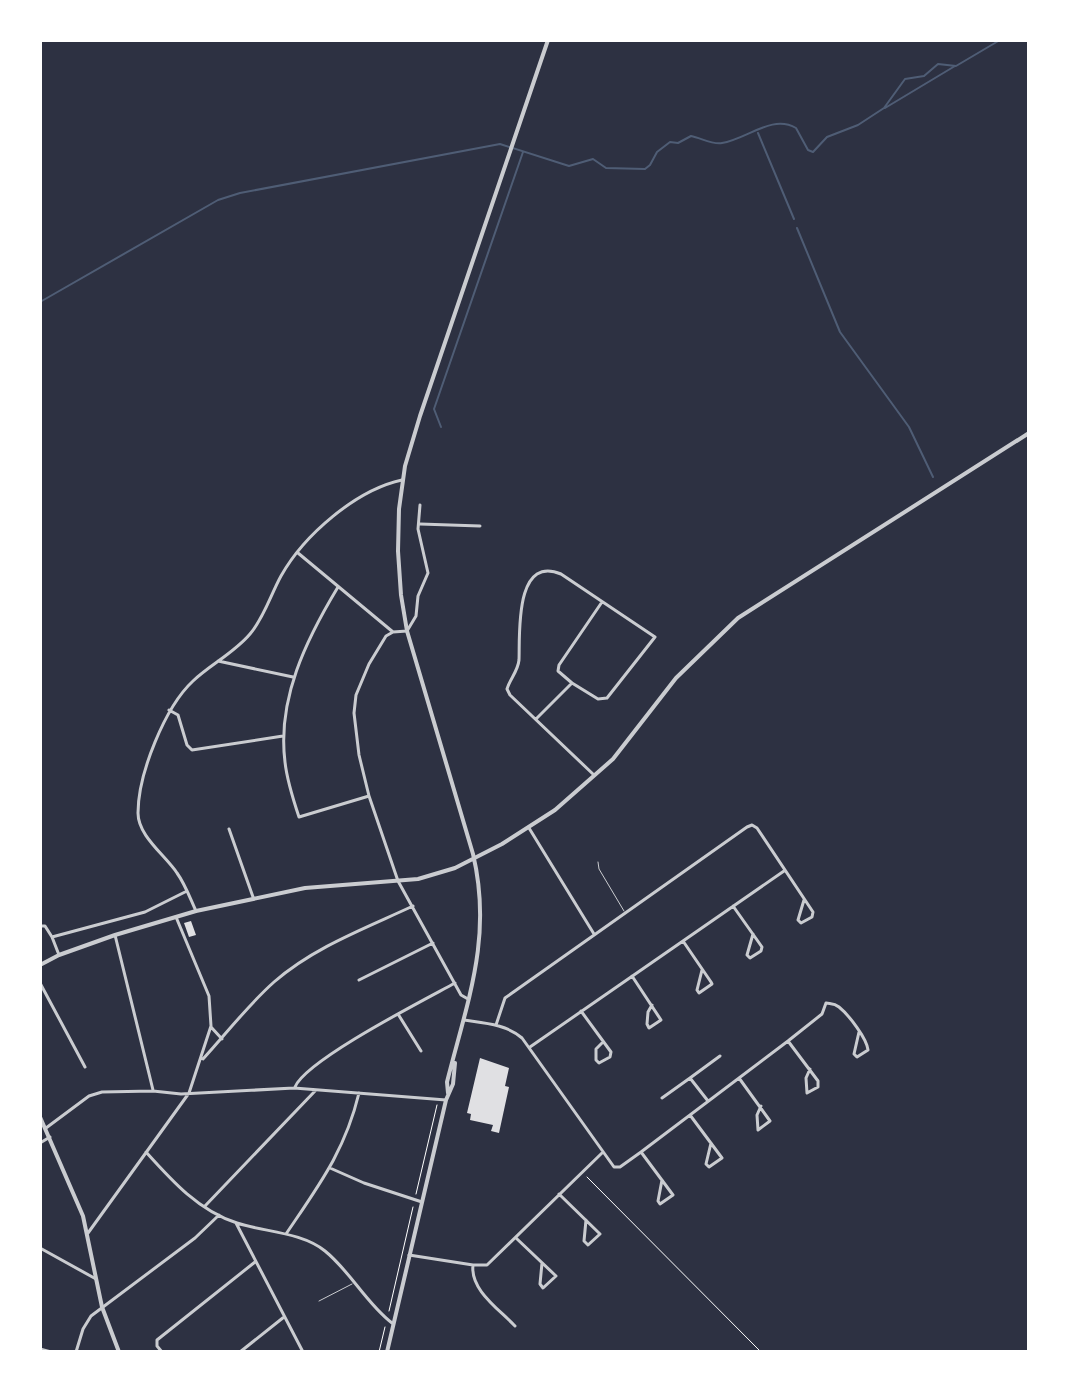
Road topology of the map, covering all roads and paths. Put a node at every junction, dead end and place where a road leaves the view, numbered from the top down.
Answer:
1 (548, 40) edge
2 (1029, 433) edge
3 (402, 480) junction
4 (420, 505) dead end
5 (418, 524) junction
6 (480, 526) dead end
7 (297, 553) junction
8 (338, 587) junction
9 (602, 602) junction
10 (407, 631) junction
11 (393, 632) junction
12 (218, 661) junction
13 (294, 678) junction
14 (572, 683) junction
15 (169, 710) junction
16 (535, 719) junction
17 (283, 736) junction
18 (595, 776) junction
19 (369, 796) junction
20 (529, 828) junction
21 (229, 829) dead end
22 (474, 858) junction
23 (598, 862) dead end
24 (784, 871) junction
25 (398, 881) junction
26 (187, 891) junction
27 (253, 897) junction
28 (804, 900) junction
29 (413, 906) junction
30 (733, 906) junction
31 (196, 911) junction
32 (625, 913) junction
33 (176, 917) junction
34 (40, 926) edge
35 (594, 934) junction
36 (753, 934) junction
37 (115, 935) junction
38 (52, 937) junction
39 (683, 941) junction
40 (433, 943) junction
41 (59, 955) junction
42 (40, 965) edge
43 (702, 970) junction
44 (632, 976) junction
45 (359, 980) dead end
46 (40, 983) edge
47 (455, 983) junction
48 (468, 999) junction
49 (652, 1005) junction
50 (581, 1011) junction
51 (398, 1014) junction
52 (464, 1020) junction
53 (496, 1025) junction
54 (211, 1026) junction
55 (859, 1032) junction
56 (222, 1039) junction
57 (788, 1041) junction
58 (603, 1042) junction
59 (530, 1047) junction
60 (421, 1051) dead end
61 (720, 1056) dead end
62 (201, 1061) junction
63 (85, 1067) dead end
64 (810, 1069) junction
65 (690, 1078) junction
66 (739, 1078) junction
67 (294, 1088) junction
68 (316, 1090) junction
69 (153, 1091) junction
70 (189, 1093) junction
71 (359, 1093) junction
72 (662, 1098) dead end
73 (439, 1099) junction
74 (446, 1100) junction
75 (708, 1101) junction
76 (761, 1106) junction
77 (690, 1115) junction
78 (40, 1117) edge
79 (46, 1128) junction
80 (50, 1137) junction
81 (40, 1143) edge
82 (711, 1143) junction
83 (146, 1152) junction
84 (641, 1152) junction
85 (602, 1153) junction
86 (330, 1168) junction
87 (582, 1172) junction
88 (662, 1180) junction
89 (559, 1194) junction
90 (415, 1200) junction
91 (422, 1202) junction
92 (204, 1206) junction
93 (219, 1215) junction
94 (586, 1220) junction
95 (236, 1223) junction
96 (88, 1233) junction
97 (285, 1235) junction
98 (516, 1238) junction
99 (40, 1248) edge
100 (409, 1255) junction
101 (255, 1262) junction
102 (542, 1263) junction
103 (473, 1265) junction
104 (96, 1279) junction
105 (354, 1283) junction
106 (319, 1301) dead end
107 (102, 1307) junction
108 (284, 1317) junction
109 (387, 1319) junction
110 (393, 1324) junction
111 (515, 1326) dead end
112 (42, 1351) edge
113 (51, 1352) edge
114 (76, 1352) edge
115 (119, 1352) edge
116 (162, 1352) edge
117 (240, 1352) edge
118 (303, 1352) edge
119 (379, 1352) edge
120 (387, 1352) edge
121 (761, 1352) edge

1 - 3 street
2 - 18 street
3 - 7 street
3 - 10 street
4 - 5 street
5 - 6 street
5 - 10 street
7 - 8 street
7 - 12 street
8 - 11 street
8 - 13 street
9 - 14 street
9 - 14 street
9 - 16 street
10 - 11 street
10 - 22 street
11 - 19 street
12 - 13 street
12 - 15 street
13 - 17 street
14 - 16 street
15 - 17 street
15 - 26 street
16 - 18 street
17 - 19 street
18 - 20 street
19 - 25 street
20 - 22 street
20 - 35 street
21 - 27 street
22 - 25 street
22 - 48 street
23 - 32 lane
24 - 28 street
24 - 30 street
24 - 32 street
25 - 27 street
25 - 29 street
26 - 31 street
26 - 38 street
27 - 31 street
28 - 28 street
29 - 40 street
29 - 56 street
30 - 36 street
30 - 39 street
31 - 33 street
32 - 35 street
33 - 37 street
33 - 54 street
34 - 38 street
35 - 53 street
36 - 36 street
37 - 41 street
37 - 69 street
38 - 41 street
39 - 43 street
39 - 44 street
40 - 45 street
40 - 47 street
41 - 42 street
43 - 43 street
44 - 49 street
44 - 50 street
46 - 63 street
47 - 48 street
47 - 51 street
48 - 52 street
49 - 49 street
50 - 58 street
50 - 59 street
51 - 60 street
51 - 67 street
52 - 53 street
52 - 74 street
53 - 59 street
54 - 56 street
54 - 62 street
55 - 55 street
55 - 57 street
56 - 62 street
57 - 64 street
57 - 66 street
58 - 58 street
59 - 85 street
61 - 65 street
62 - 70 street
64 - 64 street
65 - 72 street
65 - 75 street
66 - 75 street
66 - 76 street
67 - 68 street
67 - 70 street
68 - 71 street
68 - 92 street
69 - 70 street
69 - 79 street
70 - 83 street
71 - 73 street
71 - 86 street
73 - 74 street
73 - 90 path
74 - 91 street
75 - 77 street
76 - 76 street
77 - 82 street
77 - 84 street
78 - 79 street
79 - 80 street
80 - 81 street
80 - 96 street
82 - 82 street
83 - 92 street
83 - 96 street
84 - 85 street
84 - 88 street
85 - 87 street
86 - 90 street
86 - 97 street
87 - 89 street
87 - 121 path
88 - 88 street
89 - 94 street
89 - 98 street
90 - 91 street
90 - 109 path
91 - 100 street
92 - 93 street
93 - 95 street
93 - 107 street
94 - 94 street
95 - 97 street
95 - 101 street
96 - 104 street
97 - 105 street
98 - 102 street
98 - 103 street
99 - 104 street
100 - 103 street
100 - 110 street
101 - 108 street
101 - 116 street
102 - 102 street
103 - 111 street
104 - 107 street
105 - 106 lane
105 - 109 street
107 - 114 street
107 - 115 street
108 - 117 street
108 - 118 street
109 - 110 street
109 - 119 path
110 - 120 street
112 - 113 street

